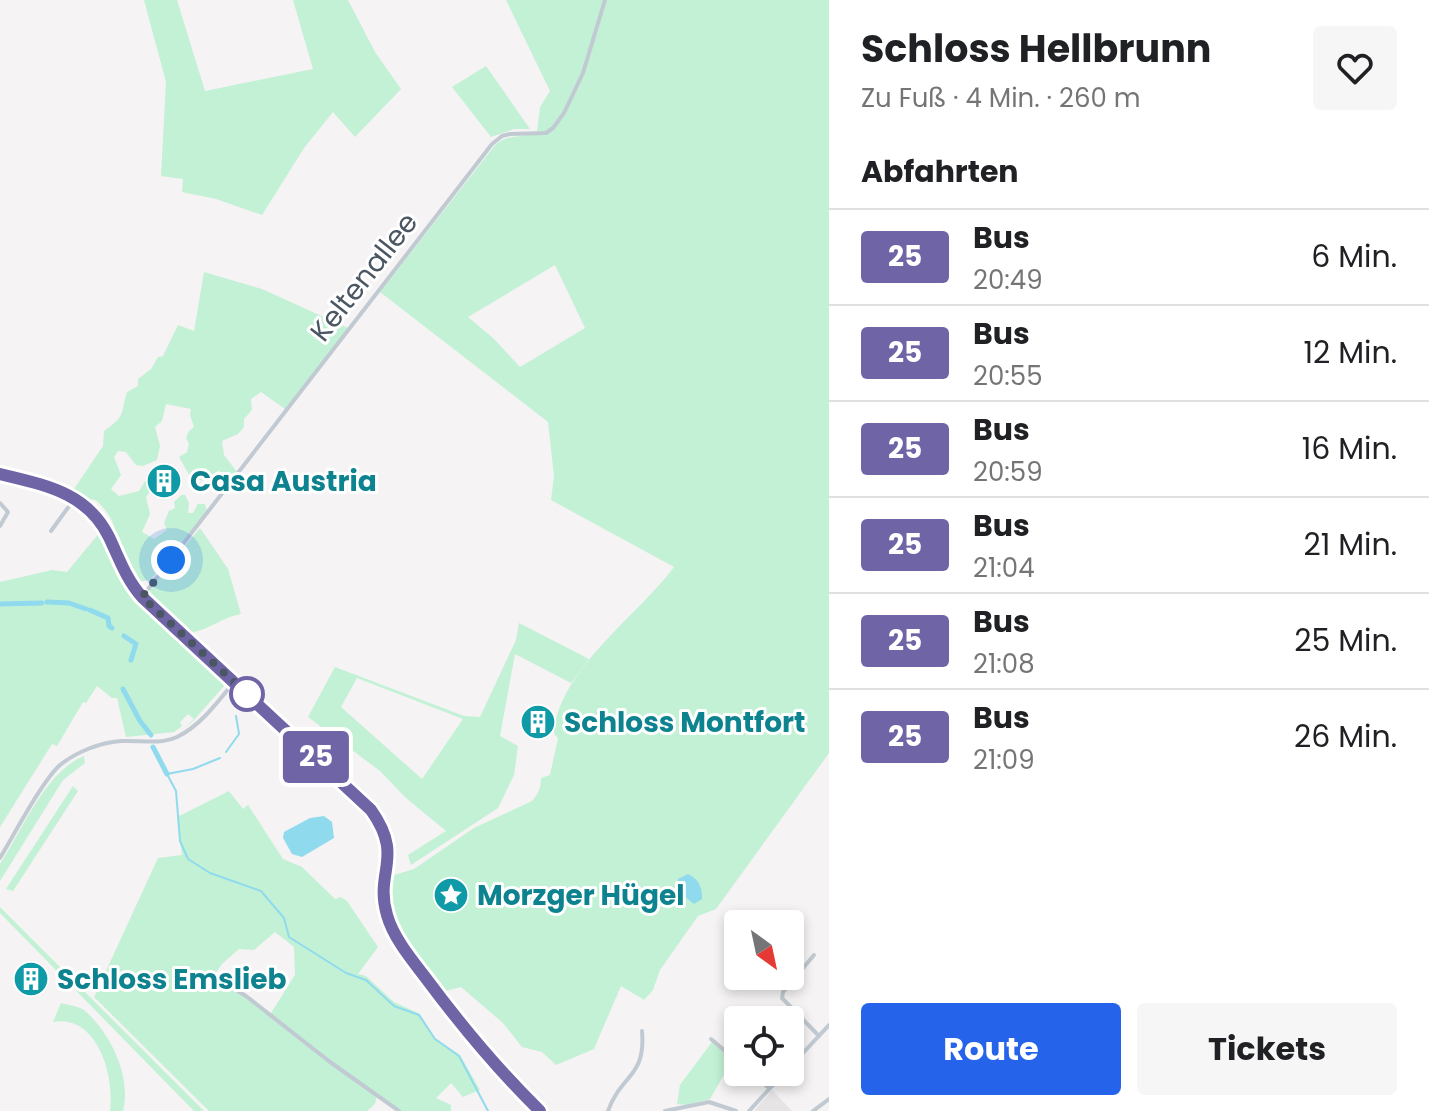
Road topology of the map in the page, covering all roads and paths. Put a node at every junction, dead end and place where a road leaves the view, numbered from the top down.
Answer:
1 (605, 0) edge
2 (0, 474) edge
3 (75, 498) junction
4 (0, 503) edge
5 (0, 526) edge
6 (51, 531) dead end
7 (142, 597) junction
8 (235, 682) junction
9 (0, 858) edge
10 (814, 955) dead end
11 (225, 983) dead end
12 (829, 1025) edge
13 (642, 1031) dead end
14 (819, 1036) junction
15 (711, 1039) dead end
16 (724, 1050) edge
17 (804, 1052) edge
18 (767, 1086) edge
19 (769, 1088) joint
20 (829, 1099) edge
21 (822, 1104) junction
22 (829, 1109) edge
23 (399, 1111) edge
24 (540, 1111) edge
25 (608, 1111) edge
26 (665, 1111) edge
27 (736, 1111) edge
28 (749, 1111) edge
29 (813, 1111) edge

1 - 7 street, Keltenallee
2 - 3 street
3 - 6 street
3 - 7 street
4 - 5 street
7 - 8 street
8 - 9 street
8 - 24 street
10 - 14 street
11 - 23 street
12 - 14 street
13 - 25 street
14 - 17 street
15 - 16 street
18 - 19 street
19 - 28 street
20 - 21 street
21 - 22 street
21 - 29 street
26 - 27 street

